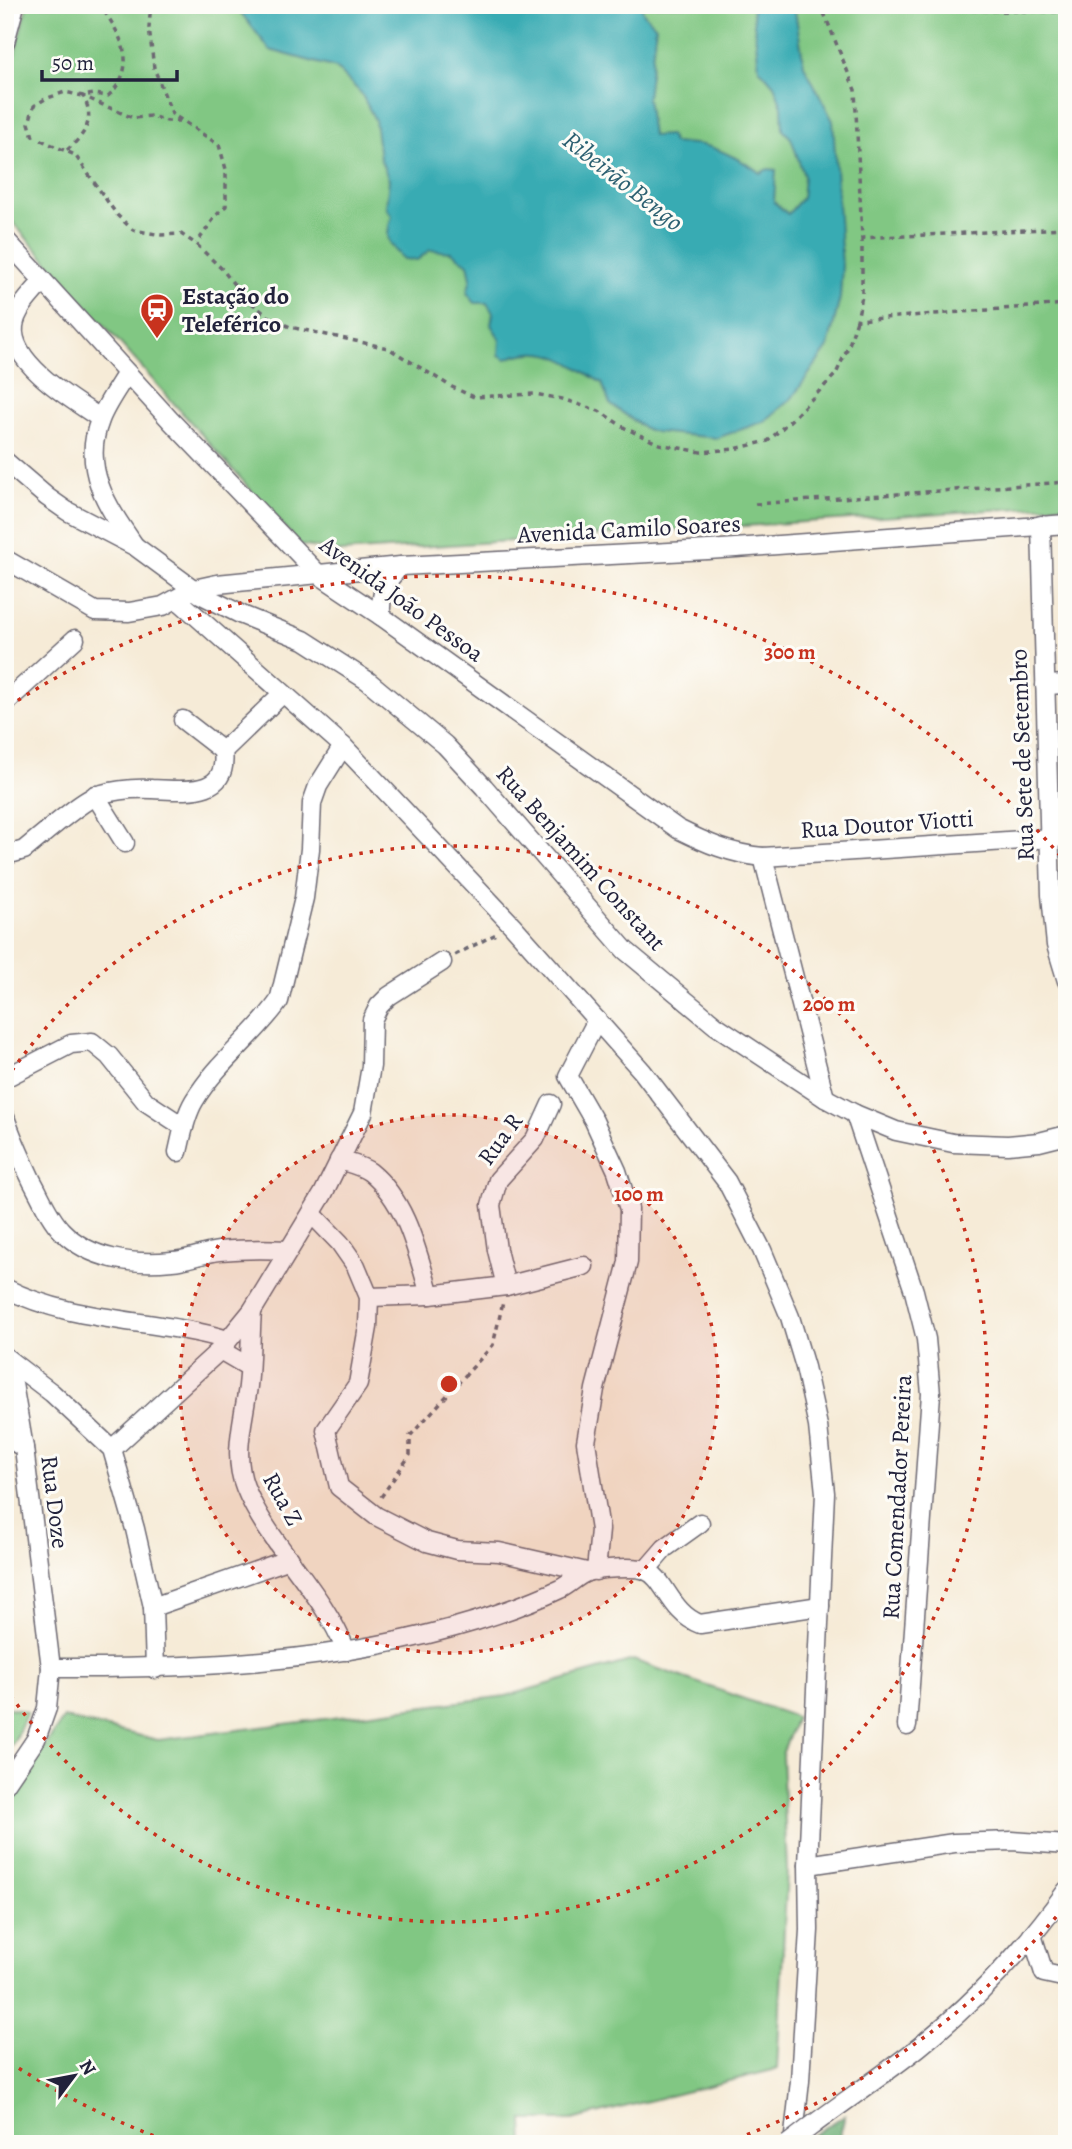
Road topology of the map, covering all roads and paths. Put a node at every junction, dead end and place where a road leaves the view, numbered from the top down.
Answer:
1 (15, 5) edge
2 (100, 5) edge
3 (145, 5) edge
4 (822, 7) edge
5 (1067, 12) edge
6 (5, 42) edge
7 (83, 96) junction
8 (183, 121) junction
9 (33, 137) dead end
10 (41, 140) dead end
11 (67, 150) junction
12 (5, 226) edge
13 (1067, 228) edge
14 (862, 238) junction
15 (195, 244) junction
16 (11, 246) edge
17 (43, 281) junction
18 (1067, 304) edge
19 (857, 320) junction
20 (127, 373) junction
21 (100, 418) junction
22 (5, 461) edge
23 (1067, 482) edge
24 (755, 504) dead end
25 (1067, 524) edge
26 (1041, 525) junction
27 (136, 547) junction
28 (5, 559) edge
29 (401, 565) junction
30 (318, 574) junction
31 (194, 589) junction
32 (177, 599) junction
33 (382, 615) junction
34 (75, 639) dead end
35 (1067, 684) edge
36 (1045, 685) junction
37 (282, 694) junction
38 (5, 703) edge
39 (183, 720) dead end
40 (343, 746) junction
41 (223, 751) junction
42 (95, 795) junction
43 (1058, 837) edge
44 (125, 843) dead end
45 (712, 846) joint
46 (5, 851) edge
47 (764, 857) junction
48 (513, 926) junction
49 (442, 962) joint
50 (1067, 981) edge
51 (597, 1020) junction
52 (5, 1078) edge
53 (825, 1098) junction
54 (551, 1104) dead end
55 (855, 1114) junction
56 (5, 1117) edge
57 (184, 1127) junction
58 (1067, 1135) edge
59 (178, 1152) dead end
60 (339, 1160) junction
61 (312, 1214) junction
62 (288, 1250) junction
63 (584, 1266) dead end
64 (506, 1286) junction
65 (5, 1288) edge
66 (430, 1295) junction
67 (369, 1297) junction
68 (252, 1311) junction
69 (224, 1345) junction
70 (7, 1358) edge
71 (249, 1367) junction
72 (5, 1436) edge
73 (24, 1448) junction
74 (112, 1450) junction
75 (382, 1503) dead end
76 (700, 1523) dead end
77 (290, 1559) junction
78 (646, 1570) junction
79 (591, 1572) junction
80 (820, 1606) junction
81 (153, 1607) junction
82 (346, 1651) junction
83 (51, 1668) junction
84 (155, 1669) junction
85 (907, 1726) dead end
86 (5, 1785) edge
87 (1067, 1844) edge
88 (808, 1865) junction
89 (1067, 1890) edge
90 (1032, 1935) junction
91 (1067, 1978) edge
92 (790, 2144) edge

1 - 6 street
2 - 7 path
3 - 8 path
4 - 5 path
4 - 14 path
7 - 8 path
7 - 9 path
7 - 11 path
8 - 15 path
10 - 11 path
11 - 15 path
12 - 16 street, Avenida João Pessoa
13 - 14 path
14 - 19 path
15 - 19 path
16 - 17 street, Avenida João Pessoa
17 - 20 street, Avenida João Pessoa
17 - 21 street
18 - 19 path
20 - 21 street
20 - 30 street, Avenida João Pessoa
21 - 27 street
22 - 27 street
23 - 24 path
25 - 26 street, Avenida Camilo Soares
26 - 29 street, Avenida Camilo Soares
26 - 36 street, Rua Sete de Setembro
27 - 31 street, Rua Benjamim Constant
28 - 32 street
29 - 30 street, Avenida Camilo Soares
29 - 33 street
30 - 31 street, Avenida Camilo Soares
30 - 33 street, Avenida João Pessoa
31 - 32 street
31 - 53 street, Rua Benjamim Constant
32 - 37 street
33 - 45 street, Avenida João Pessoa
34 - 38 street
35 - 36 street
36 - 43 street, Rua Sete de Setembro
37 - 40 street
37 - 41 street
39 - 41 street
40 - 48 street
40 - 57 street
41 - 42 street
42 - 44 street
42 - 46 street
43 - 47 street, Rua Doutor Viotti
43 - 50 street, Rua Sete de Setembro
45 - 47 street, Rua Doutor Viotti
47 - 53 street
48 - 49 path
48 - 51 street
49 - 60 street
51 - 79 street
51 - 80 street
52 - 57 street
53 - 55 street, Rua Benjamim Constant
54 - 64 street, Rua R
55 - 58 street, Rua Benjamim Constant
55 - 85 street, Rua Comendador Pereira
56 - 62 street
57 - 59 street
60 - 61 street
60 - 66 street
61 - 62 street
61 - 67 street
62 - 68 street
63 - 64 street
64 - 66 street
64 - 75 path
65 - 69 street
66 - 67 street
67 - 79 street
68 - 69 street
68 - 71 street, Rua Z
69 - 71 street
69 - 74 street
70 - 73 street
70 - 74 street
71 - 77 street, Rua Z
72 - 73 street, Rua Doze
73 - 83 street, Rua Doze
74 - 81 street
76 - 78 street
77 - 81 street
77 - 82 street, Rua Z
78 - 79 street
78 - 80 street
79 - 82 street
80 - 88 street
81 - 84 street
82 - 84 street
83 - 84 street
83 - 86 street, Rua Doze
87 - 88 street
88 - 92 street
89 - 90 street
90 - 91 street
90 - 92 street, bridge

